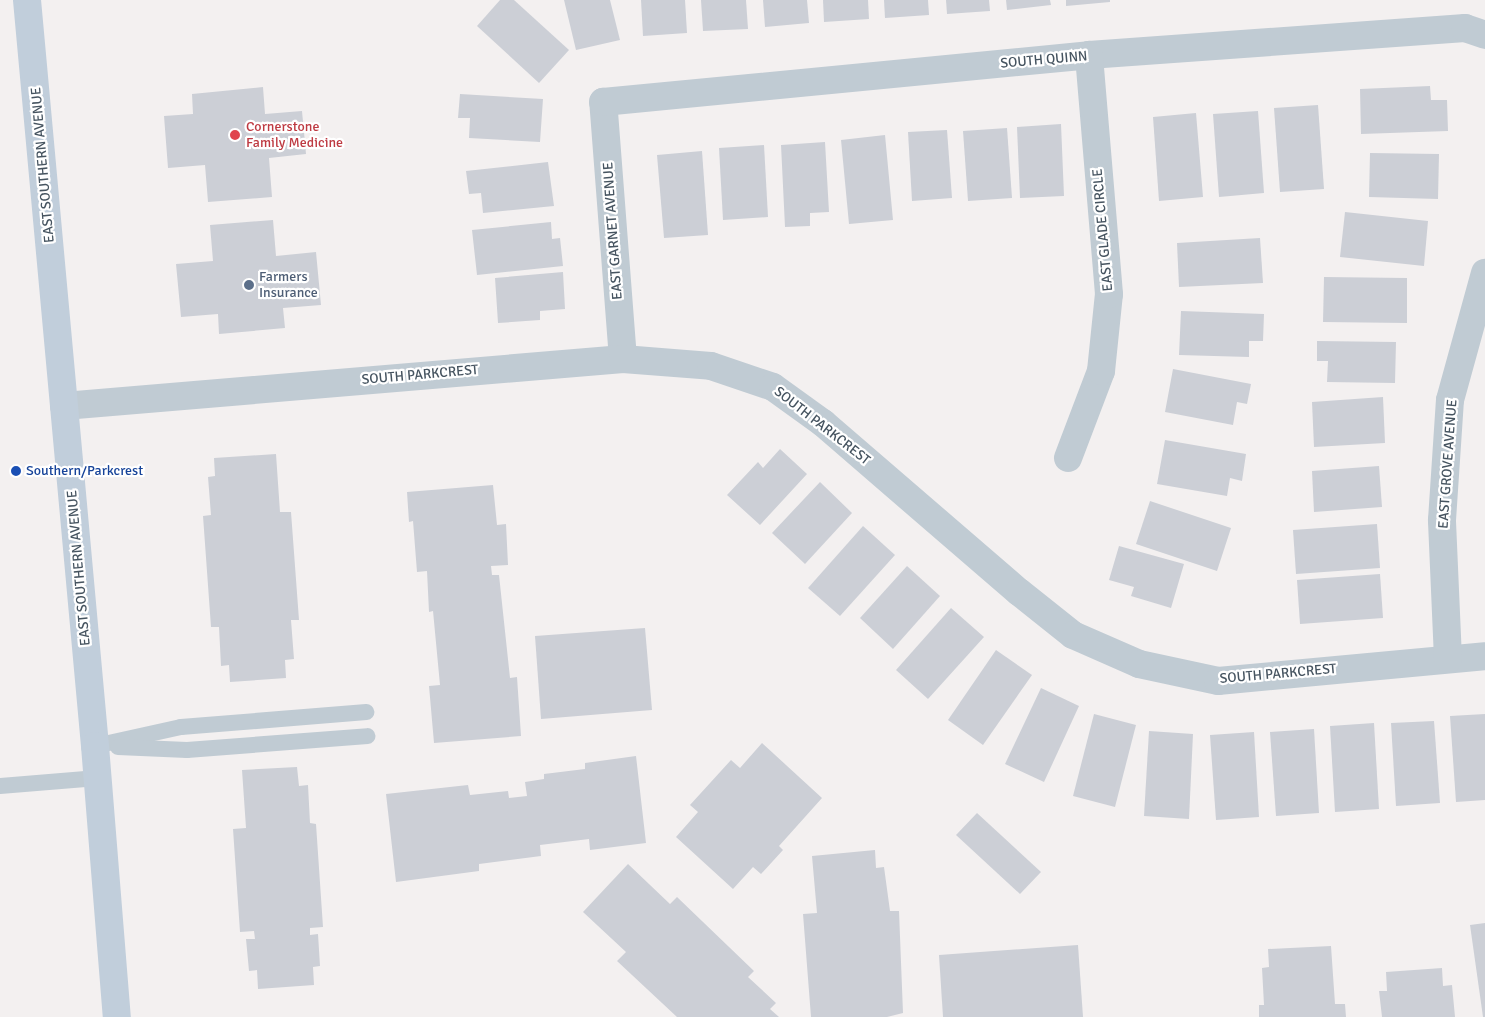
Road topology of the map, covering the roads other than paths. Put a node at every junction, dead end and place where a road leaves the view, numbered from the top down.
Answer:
1 (27, 0) edge
2 (1485, 35) edge
3 (1089, 55) junction
4 (603, 102) joint
5 (1485, 273) edge
6 (623, 359) junction
7 (64, 406) junction
8 (1068, 458) dead end
9 (1485, 656) edge
10 (1448, 659) junction
11 (366, 712) dead end
12 (368, 736) dead end
13 (96, 746) junction
14 (98, 778) junction
15 (0, 786) edge
16 (117, 1017) edge

1 - 7 main road, EAST SOUTHERN AVENUE
2 - 3 street, SOUTH QUINN
3 - 4 street, SOUTH QUINN
3 - 8 street, EAST GLADE CIRCLE
4 - 6 street, EAST GARNET AVENUE
5 - 10 street, EAST GROVE AVENUE
6 - 7 street, SOUTH PARKCREST
6 - 10 street, SOUTH PARKCREST
7 - 13 main road, EAST SOUTHERN AVENUE
9 - 10 street, SOUTH PARKCREST
11 - 13 lane
12 - 13 lane
13 - 14 main road, EAST SOUTHERN AVENUE
14 - 15 lane
14 - 16 main road, EAST SOUTHERN AVENUE

